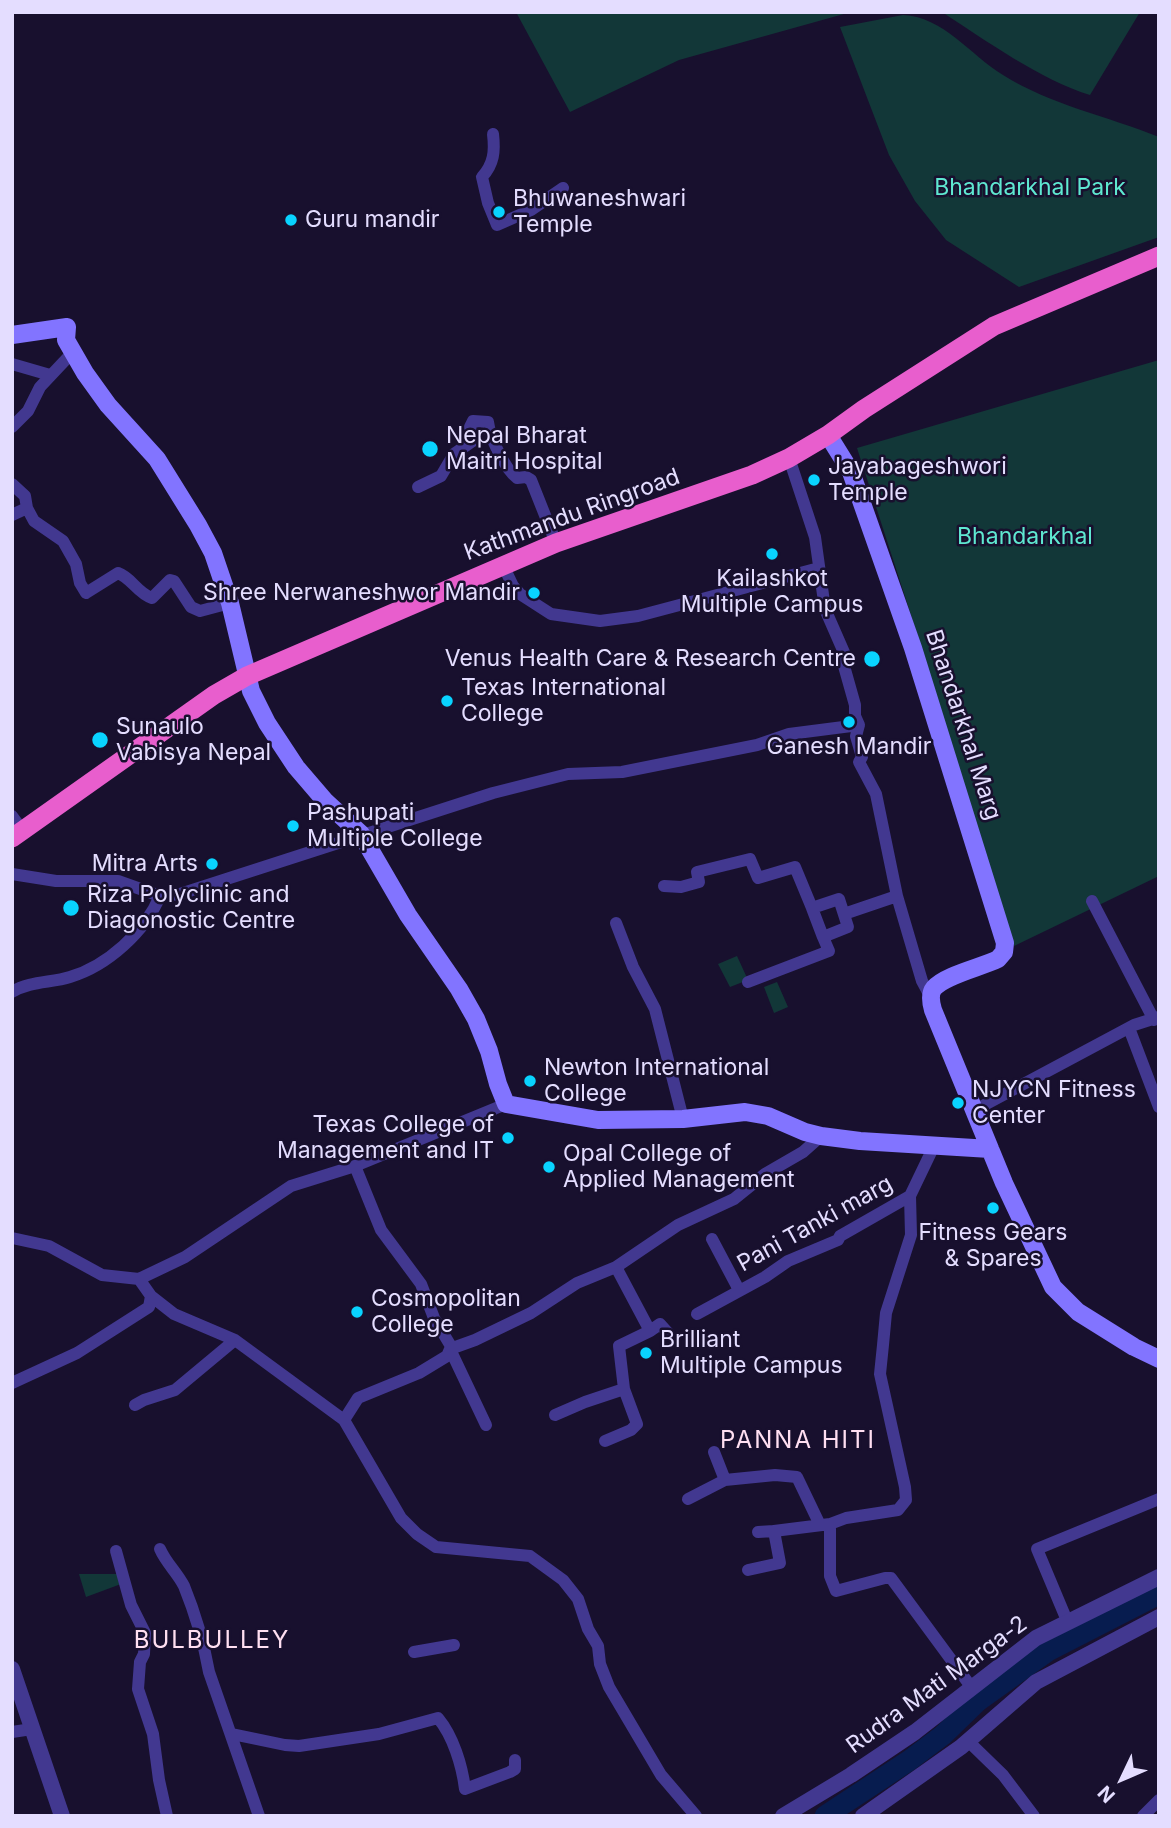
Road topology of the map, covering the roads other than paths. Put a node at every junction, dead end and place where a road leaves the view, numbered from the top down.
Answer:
1 (494, 134) dead end
2 (563, 188) dead end
3 (1159, 256) edge
4 (67, 327) junction
5 (12, 335) edge
6 (72, 353) junction
7 (12, 364) edge
8 (50, 375) junction
9 (12, 427) edge
10 (828, 435) junction
11 (789, 458) junction
12 (12, 484) edge
13 (418, 486) dead end
14 (27, 508) junction
15 (12, 515) edge
16 (556, 543) junction
17 (503, 565) junction
18 (819, 568) junction
19 (230, 603) junction
20 (251, 674) junction
21 (859, 725) junction
22 (16, 828) edge
23 (361, 834) junction
24 (12, 874) edge
25 (664, 886) dead end
26 (160, 896) junction
27 (897, 897) junction
28 (1092, 901) dead end
29 (812, 908) junction
30 (844, 914) junction
31 (616, 923) dead end
32 (823, 937) junction
33 (748, 982) dead end
34 (12, 992) edge
35 (932, 992) junction
36 (1156, 1018) edge
37 (1129, 1028) junction
38 (506, 1104) junction
39 (1159, 1107) edge
40 (975, 1110) junction
41 (683, 1119) junction
42 (821, 1136) junction
43 (934, 1146) junction
44 (990, 1149) junction
45 (355, 1166) junction
46 (910, 1196) junction
47 (12, 1238) edge
48 (712, 1239) dead end
49 (616, 1267) junction
50 (139, 1279) junction
51 (739, 1290) junction
52 (151, 1296) junction
53 (697, 1314) dead end
54 (650, 1331) junction
55 (669, 1334) dead end
56 (235, 1340) junction
57 (451, 1348) junction
58 (1159, 1359) edge
59 (12, 1383) edge
60 (624, 1389) junction
61 (135, 1405) dead end
62 (555, 1415) dead end
63 (344, 1420) junction
64 (486, 1426) dead end
65 (605, 1441) dead end
66 (714, 1452) dead end
67 (724, 1480) junction
68 (688, 1499) dead end
69 (1159, 1499) edge
70 (825, 1525) junction
71 (775, 1531) junction
72 (758, 1532) dead end
73 (160, 1549) dead end
74 (116, 1551) dead end
75 (748, 1570) dead end
76 (1159, 1577) edge
77 (1159, 1618) edge
78 (1068, 1623) junction
79 (454, 1645) dead end
80 (414, 1651) dead end
81 (12, 1669) edge
82 (972, 1688) junction
83 (32, 1729) junction
84 (12, 1732) edge
85 (232, 1734) junction
86 (968, 1741) junction
87 (515, 1760) dead end
88 (1159, 1800) edge
89 (62, 1816) edge
90 (167, 1816) edge
91 (259, 1816) edge
92 (695, 1816) edge
93 (783, 1816) edge
94 (863, 1816) edge
95 (1034, 1816) edge
96 (1143, 1816) edge

1 - 2 street
3 - 10 highway, Kathmandu Ringroad
4 - 5 main road
4 - 6 main road
4 - 20 main road
6 - 8 street
6 - 19 main road
7 - 8 street
8 - 9 street
10 - 11 highway, Kathmandu Ringroad
10 - 35 main road, Bhandarkhal Marg
11 - 16 highway, Kathmandu Ringroad
11 - 18 street
12 - 14 street
13 - 16 street
14 - 15 street
14 - 19 street
16 - 17 highway, Kathmandu Ringroad
17 - 18 street
17 - 20 highway, Kathmandu Ringroad
18 - 21 street
19 - 20 main road
20 - 22 highway, Kathmandu Ringroad
20 - 23 main road
21 - 23 street
21 - 27 street
23 - 26 street
23 - 38 main road
24 - 26 street
25 - 29 street
26 - 34 street
27 - 30 street
27 - 35 street
28 - 36 street
29 - 30 street
29 - 32 street
30 - 32 street
31 - 41 street
32 - 33 street
35 - 40 main road
36 - 37 street
37 - 39 street
37 - 40 street
38 - 41 main road
38 - 45 street
40 - 44 main road
41 - 42 main road
42 - 43 main road
42 - 49 street
43 - 44 main road
43 - 46 street
44 - 58 main road
45 - 50 street
45 - 57 street
46 - 51 street, Pani Tanki marg
46 - 70 street
47 - 50 street
48 - 51 street, Pani Tanki marg
49 - 54 street
49 - 57 street
50 - 52 street
51 - 53 street, Pani Tanki marg
52 - 56 street
52 - 59 street
54 - 55 street
54 - 60 street
56 - 61 street
56 - 63 street
57 - 63 street
57 - 64 street
60 - 62 street
60 - 65 street
63 - 92 street
66 - 67 street
67 - 68 street
67 - 70 street
69 - 78 street
70 - 71 street
70 - 82 street
71 - 72 street
71 - 75 street
73 - 85 street
74 - 90 street
76 - 78 street, Rudra Mati Marga-2
77 - 86 street
78 - 82 street, Rudra Mati Marga-2
79 - 80 street
81 - 83 street
82 - 93 street, Rudra Mati Marga-2
83 - 84 street
83 - 89 street
85 - 87 street
85 - 91 street
86 - 94 street
86 - 95 street
88 - 96 street

